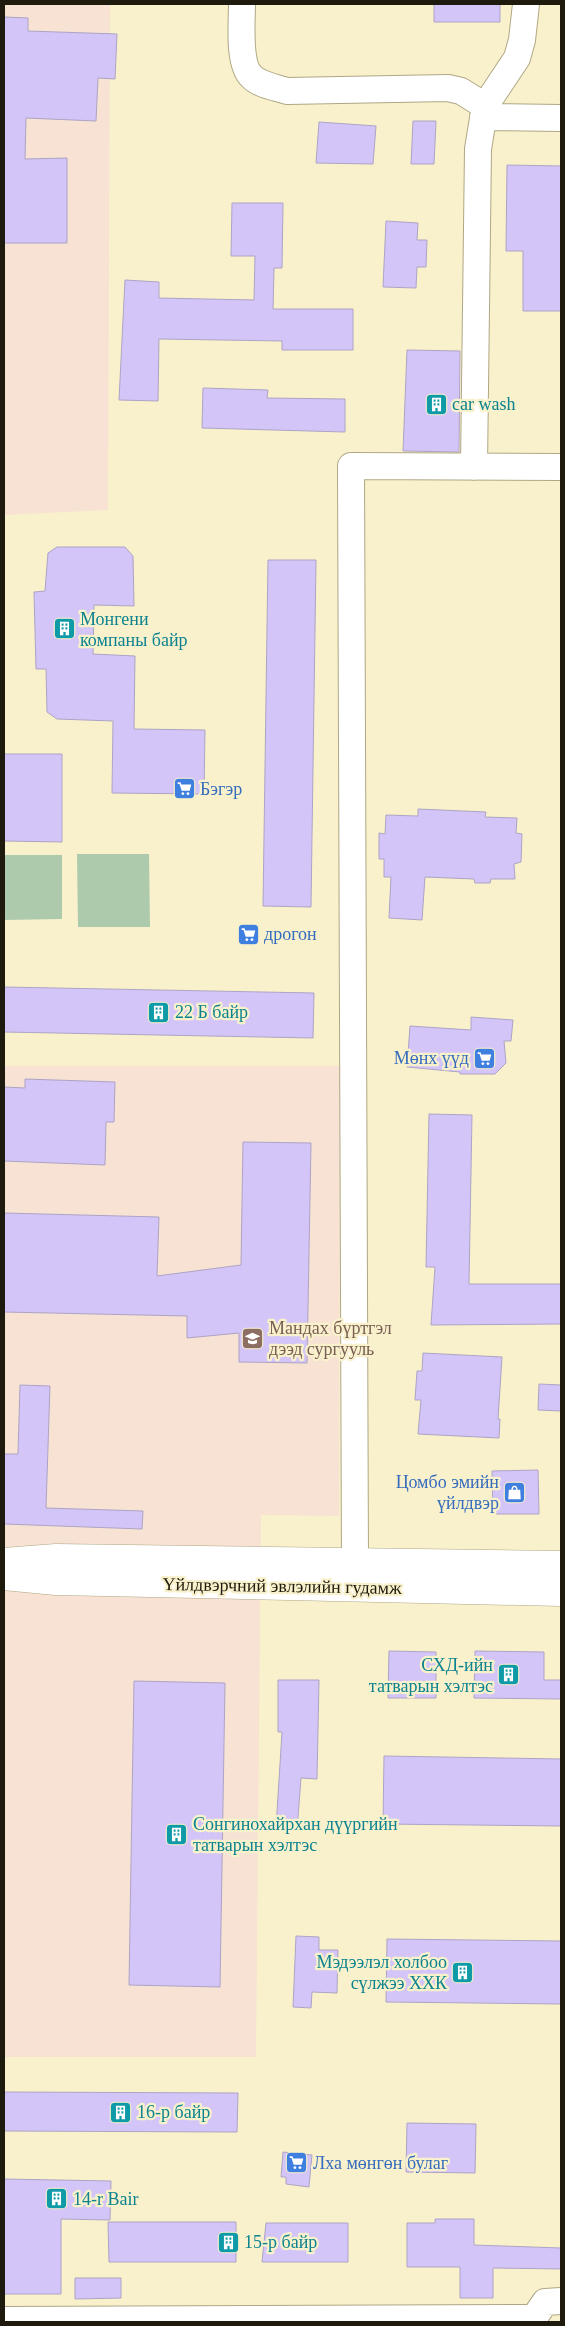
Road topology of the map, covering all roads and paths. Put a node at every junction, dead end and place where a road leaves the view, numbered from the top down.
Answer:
1 (242, 4) edge
2 (526, 4) edge
3 (484, 112) junction
4 (561, 118) edge
5 (474, 467) junction
6 (561, 467) edge
7 (4, 1562) edge
8 (355, 1564) junction
9 (561, 1565) edge
10 (4, 1576) edge
11 (561, 1592) edge
12 (561, 2301) edge
13 (4, 2320) edge
14 (534, 2320) edge

1 - 3 street
2 - 3 street
3 - 4 street
3 - 5 street
5 - 6 street
5 - 8 street
7 - 8 main road, Үйлдвэрчний эвлэлийн гудамж
8 - 9 main road, Үйлдвэрчний эвлэлийн гудамж
10 - 11 main road, Үйлдвэрчний эвлэлийн гудамж
12 - 14 street
13 - 14 street

